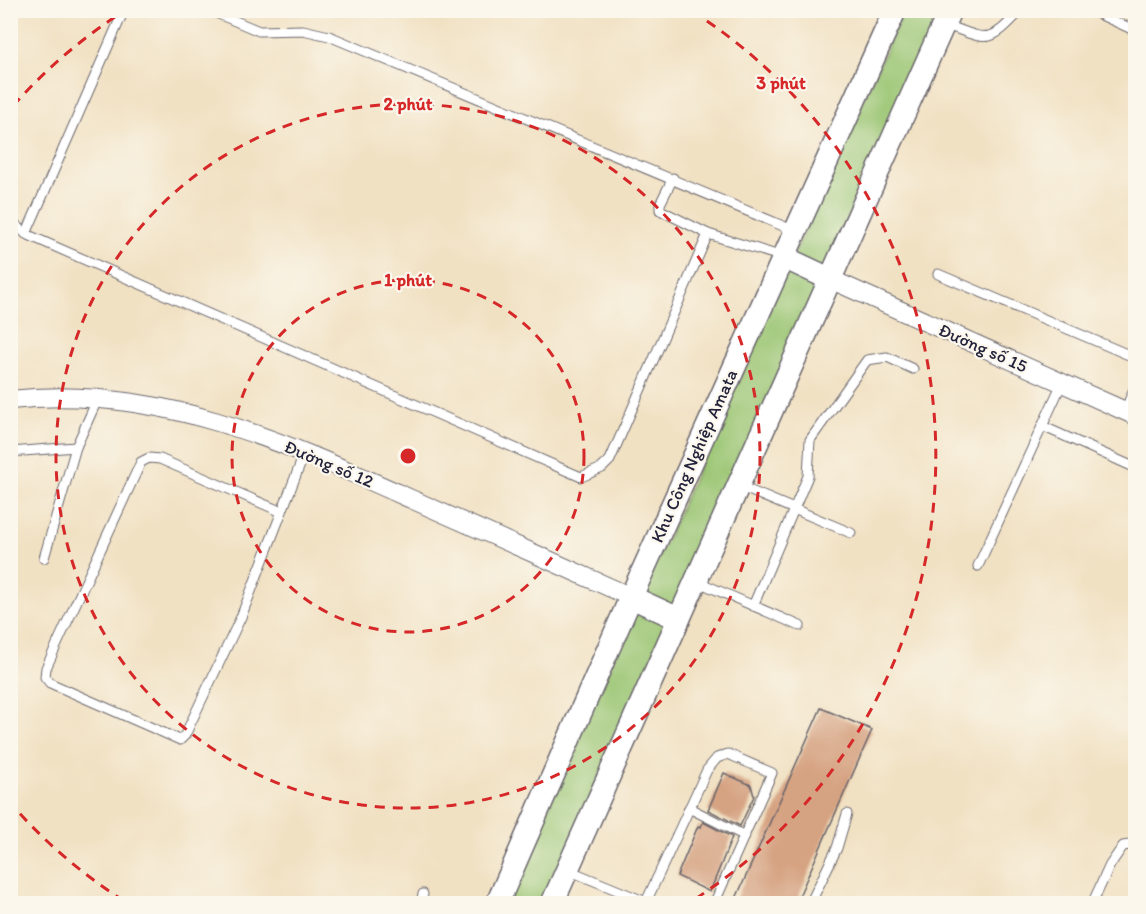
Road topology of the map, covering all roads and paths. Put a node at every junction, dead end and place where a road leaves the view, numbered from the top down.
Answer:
1 (124, 10) edge
2 (210, 10) edge
3 (895, 10) edge
4 (1021, 10) edge
5 (1090, 10) edge
6 (947, 17) edge
7 (1136, 31) edge
8 (673, 178) junction
9 (10, 212) edge
10 (795, 231) junction
11 (26, 234) junction
12 (708, 234) junction
13 (783, 257) junction
14 (939, 274) dead end
15 (830, 279) junction
16 (1136, 358) edge
17 (913, 369) dead end
18 (1062, 383) junction
19 (1136, 384) edge
20 (98, 398) junction
21 (10, 400) edge
22 (1130, 414) edge
23 (1042, 426) junction
24 (76, 447) junction
25 (10, 452) edge
26 (305, 452) junction
27 (1136, 468) edge
28 (739, 486) junction
29 (796, 510) junction
30 (282, 512) junction
31 (851, 533) dead end
32 (44, 558) dead end
33 (978, 566) dead end
34 (696, 581) junction
35 (631, 597) junction
36 (753, 606) junction
37 (679, 619) junction
38 (800, 626) dead end
39 (689, 808) junction
40 (847, 814) dead end
41 (745, 836) junction
42 (1136, 844) edge
43 (568, 870) junction
44 (497, 903) edge
45 (552, 903) edge
46 (647, 903) edge
47 (714, 903) edge
48 (810, 903) edge
49 (1092, 903) edge

1 - 11 lane
2 - 8 lane
3 - 10 street, Khu Công Nghiệp Amata
4 - 6 lane
5 - 7 lane
6 - 15 street
8 - 10 lane
8 - 12 lane
9 - 11 lane
10 - 13 street, Khu Công Nghiệp Amata
11 - 12 lane
12 - 13 lane
13 - 15 street
13 - 35 street, Khu Công Nghiệp Amata
14 - 16 lane
15 - 18 street, Đường số 15
15 - 28 street
17 - 29 lane
18 - 22 street, Đường số 15
18 - 23 lane
19 - 22 lane
20 - 21 street, Đường số 12
20 - 24 lane
20 - 26 street, Đường số 12
23 - 27 lane
23 - 33 lane
24 - 25 lane
24 - 32 lane
26 - 30 lane
26 - 35 street, Đường số 12
28 - 29 lane
28 - 34 street
29 - 31 lane
29 - 36 lane
30 - 30 lane
34 - 36 lane
34 - 37 street
35 - 37 street
35 - 44 street, Khu Công Nghiệp Amata
36 - 38 lane
37 - 43 street
39 - 41 lane
39 - 41 lane
39 - 46 lane
40 - 48 lane
41 - 47 lane
42 - 49 lane
43 - 45 street
43 - 46 lane

